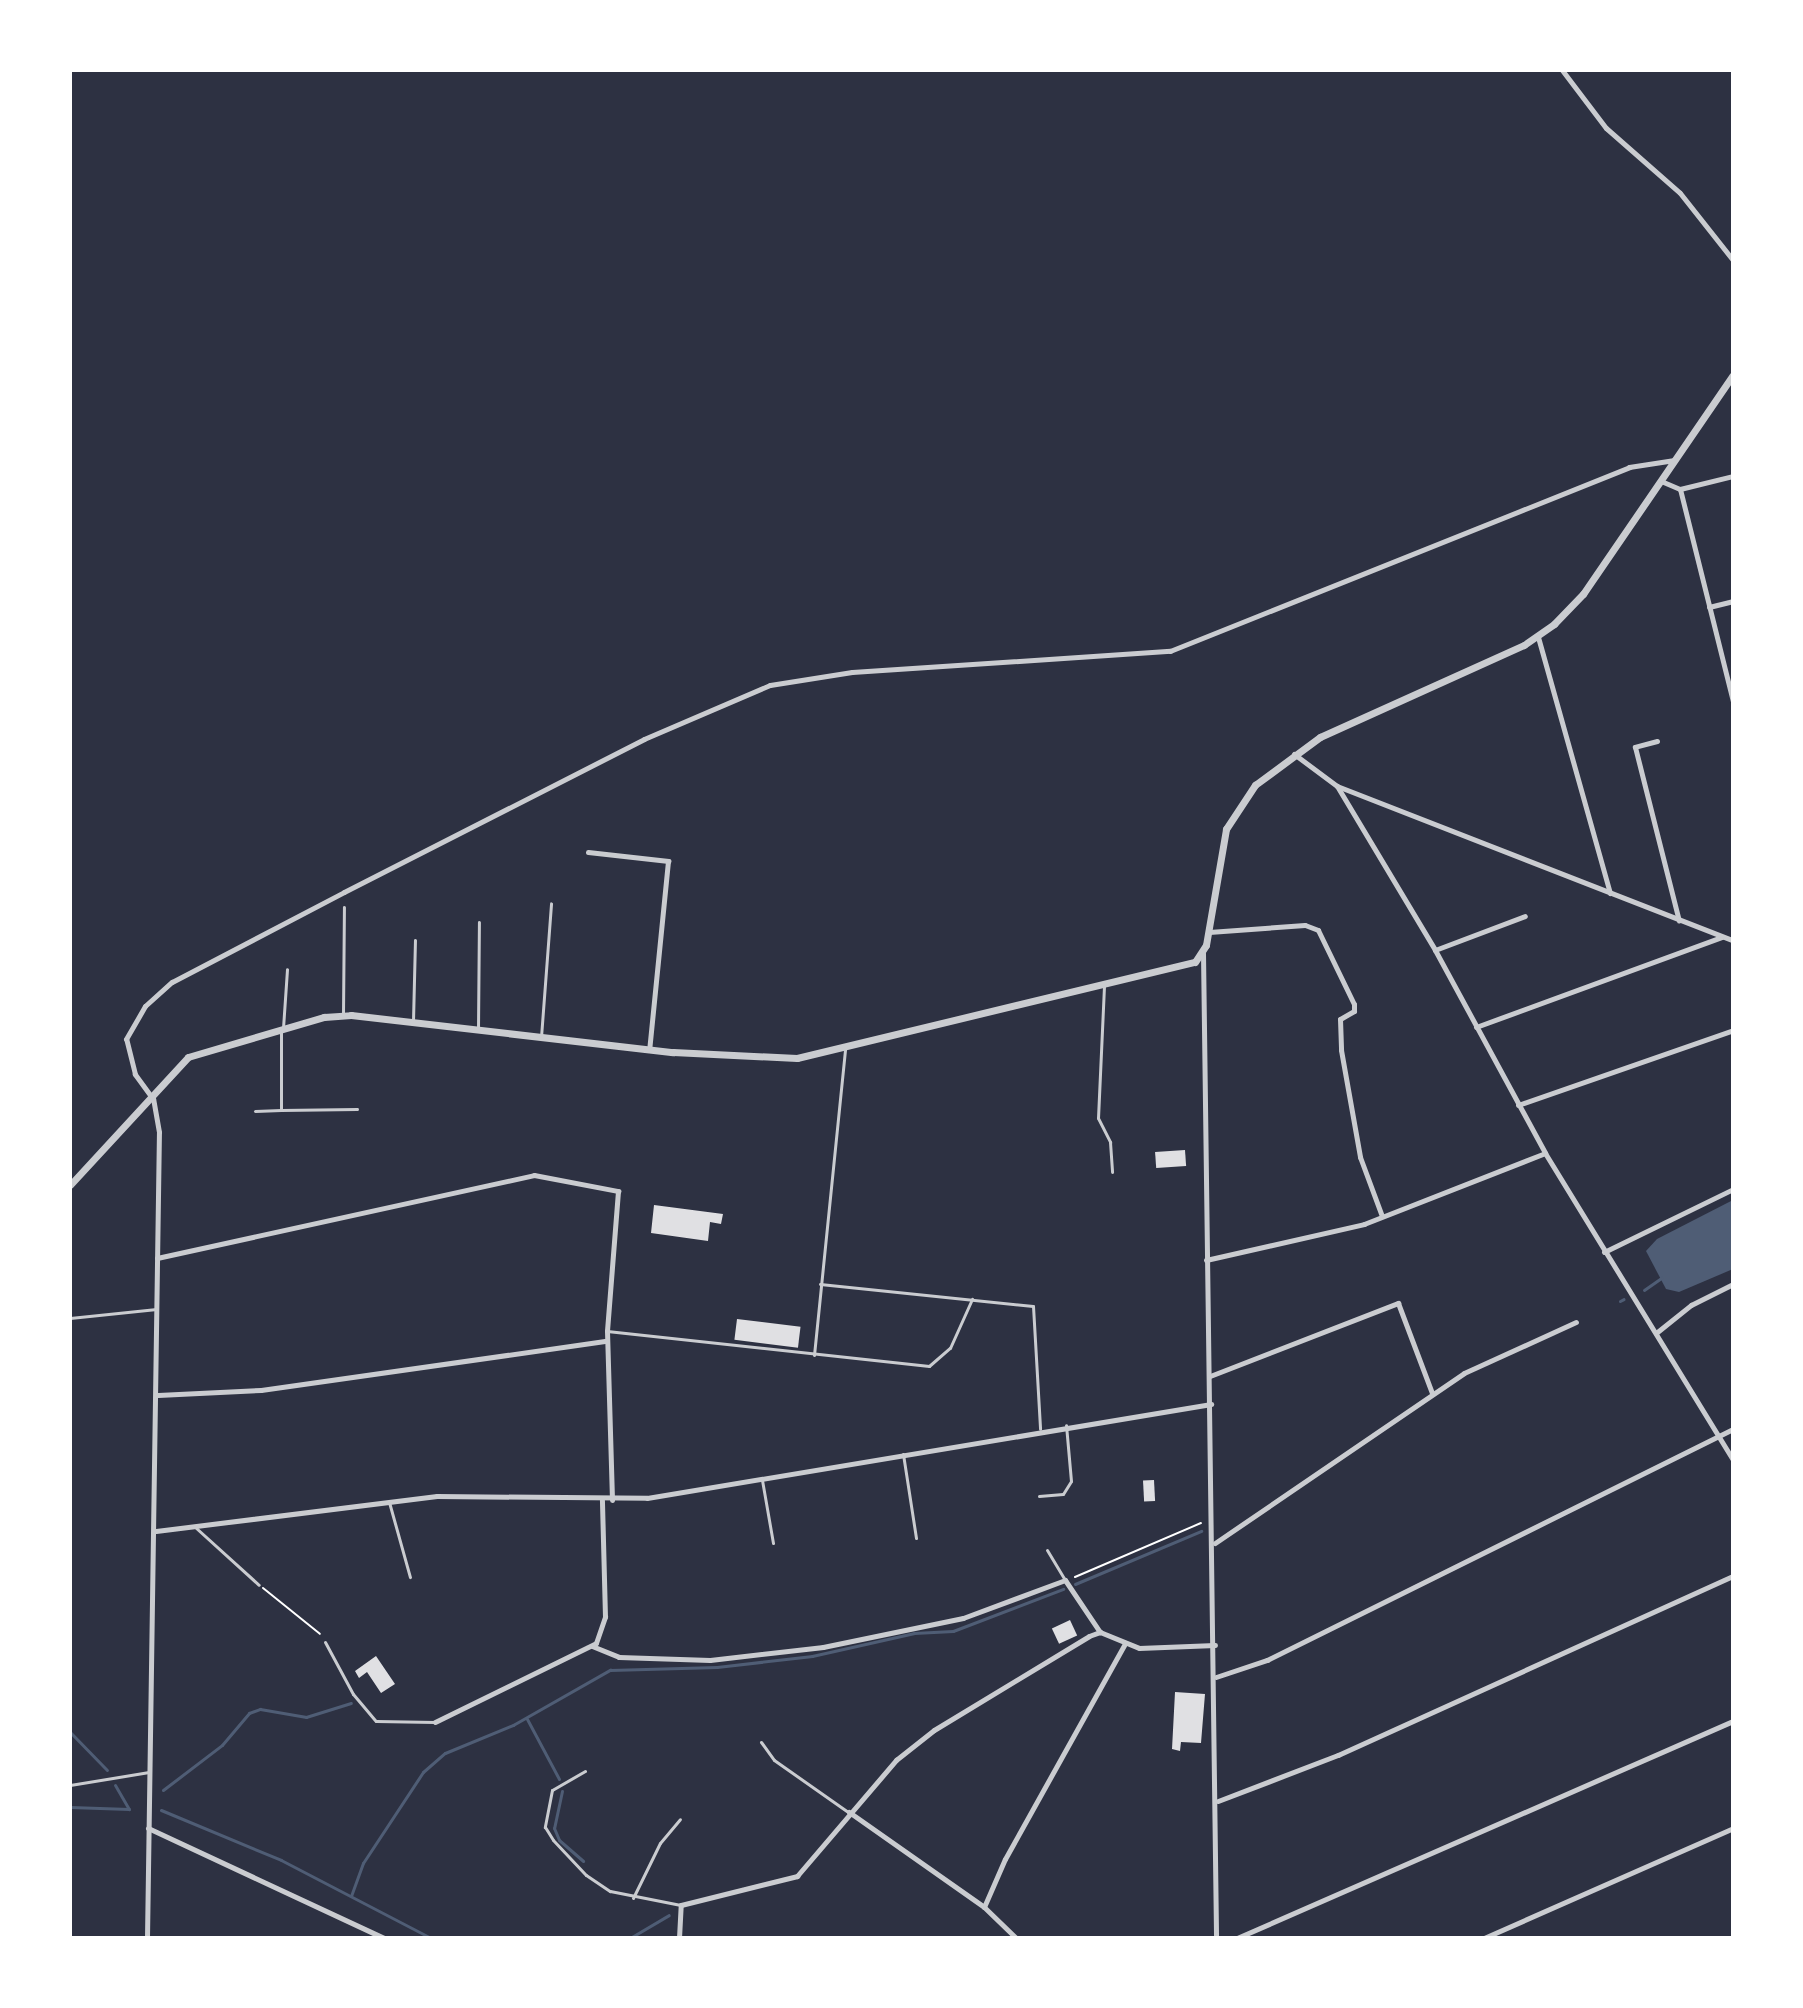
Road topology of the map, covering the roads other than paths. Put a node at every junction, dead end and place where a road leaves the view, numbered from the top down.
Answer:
1 (1562, 70) edge
2 (1733, 260) edge
3 (1733, 375) edge
4 (1675, 460) junction
5 (1733, 476) edge
6 (1661, 481) junction
7 (1680, 489) junction
8 (1733, 601) edge
9 (1709, 607) junction
10 (1538, 637) junction
11 (1733, 702) edge
12 (1657, 741) dead end
13 (1294, 754) junction
14 (1337, 786) junction
15 (588, 852) dead end
16 (1610, 893) junction
17 (551, 903) dead end
18 (344, 907) dead end
19 (1525, 916) dead end
20 (1679, 921) junction
21 (479, 922) dead end
22 (1208, 932) junction
23 (1723, 936) junction
24 (415, 940) dead end
25 (1733, 940) edge
26 (1435, 950) junction
27 (1203, 953) junction
28 (287, 969) dead end
29 (1104, 986) junction
30 (343, 1015) junction
31 (413, 1022) junction
32 (1475, 1027) junction
33 (282, 1028) junction
34 (478, 1029) junction
35 (1733, 1030) edge
36 (541, 1037) junction
37 (845, 1049) junction
38 (649, 1050) junction
39 (153, 1099) junction
40 (1518, 1105) junction
41 (357, 1109) dead end
42 (281, 1110) junction
43 (255, 1111) dead end
44 (1545, 1153) junction
45 (1112, 1172) dead end
46 (70, 1185) edge
47 (1733, 1189) edge
48 (1382, 1216) junction
49 (1604, 1252) junction
50 (157, 1258) junction
51 (1206, 1260) junction
52 (820, 1284) junction
53 (1733, 1284) edge
54 (972, 1299) junction
55 (157, 1309) junction
56 (70, 1318) edge
57 (1576, 1322) dead end
58 (607, 1331) junction
59 (1656, 1333) junction
60 (607, 1341) junction
61 (814, 1355) junction
62 (1210, 1376) junction
63 (1432, 1393) junction
64 (158, 1395) junction
65 (1211, 1404) junction
66 (1066, 1425) junction
67 (1040, 1429) junction
68 (1733, 1429) edge
69 (1719, 1434) junction
70 (903, 1454) junction
71 (1733, 1460) edge
72 (762, 1480) junction
73 (1039, 1496) dead end
74 (602, 1500) junction
75 (612, 1500) junction
76 (389, 1502) junction
77 (195, 1527) junction
78 (156, 1531) junction
79 (916, 1538) dead end
80 (773, 1543) dead end
81 (1214, 1543) junction
82 (1047, 1550) dead end
83 (1733, 1576) edge
84 (410, 1577) dead end
85 (1065, 1580) junction
86 (259, 1585) road end
87 (1100, 1632) junction
88 (325, 1642) road end
89 (1124, 1645) junction
90 (1215, 1645) junction
91 (592, 1646) junction
92 (1216, 1677) junction
93 (1733, 1721) edge
94 (435, 1722) joint
95 (761, 1742) dead end
96 (585, 1771) dead end
97 (149, 1772) junction
98 (70, 1785) edge
99 (1218, 1801) junction
100 (849, 1812) junction
101 (680, 1819) dead end
102 (148, 1828) junction
103 (1733, 1828) edge
104 (633, 1898) junction
105 (681, 1905) junction
106 (984, 1907) junction
107 (147, 1938) edge
108 (384, 1938) edge
109 (679, 1938) edge
110 (1016, 1938) edge
111 (1216, 1938) edge
112 (1237, 1938) edge
113 (1484, 1938) edge

1 - 2 street
3 - 4 street
4 - 6 street
4 - 39 street
5 - 7 street
6 - 7 street
6 - 10 street
7 - 9 street
8 - 9 street
9 - 11 street
10 - 13 street
10 - 16 street
12 - 20 street
13 - 14 street
13 - 22 street
14 - 16 street
14 - 26 street
15 - 38 street
16 - 20 street
17 - 36 lane
18 - 30 lane
19 - 26 street
20 - 23 street
21 - 34 lane
22 - 27 street
22 - 48 street
23 - 25 street
23 - 32 street
24 - 31 lane
26 - 32 street
27 - 29 street
27 - 51 street
28 - 33 lane
29 - 37 street
29 - 45 lane
30 - 31 street
30 - 33 street
31 - 34 street
32 - 40 street
33 - 39 street
33 - 42 lane
34 - 36 street
35 - 40 street
36 - 38 street
37 - 38 street
37 - 52 lane
39 - 46 street
39 - 50 street
40 - 44 street
41 - 42 lane
42 - 43 lane
44 - 48 street
44 - 49 street
47 - 49 street
48 - 51 street
49 - 59 street
50 - 55 street
50 - 58 street
51 - 62 street
52 - 54 lane
52 - 61 lane
53 - 59 street
54 - 61 lane
54 - 67 lane
55 - 56 lane
55 - 64 street
57 - 63 street
58 - 60 street
58 - 61 lane
59 - 69 street
60 - 64 street
60 - 75 street
62 - 63 street
62 - 65 street
63 - 81 street
64 - 78 street
65 - 66 street
65 - 81 street
66 - 67 street
66 - 73 lane
67 - 70 street
68 - 69 street
69 - 71 street
69 - 92 street
70 - 72 street
70 - 79 lane
72 - 75 street
72 - 80 lane
74 - 75 street
74 - 76 street
74 - 91 street
76 - 77 street
76 - 84 lane
77 - 78 street
77 - 86 lane
78 - 97 street
81 - 90 street
82 - 85 lane
83 - 99 street
85 - 87 street
85 - 91 street
87 - 89 street
87 - 100 street
88 - 94 lane
89 - 90 street
89 - 106 street
90 - 92 street
91 - 94 street
92 - 99 street
93 - 112 street
95 - 100 lane
96 - 104 lane
97 - 98 lane
97 - 102 street
99 - 111 street
100 - 105 street
100 - 106 street
101 - 104 lane
102 - 107 street
102 - 108 street
103 - 113 street
104 - 105 lane
105 - 109 street
106 - 110 street

